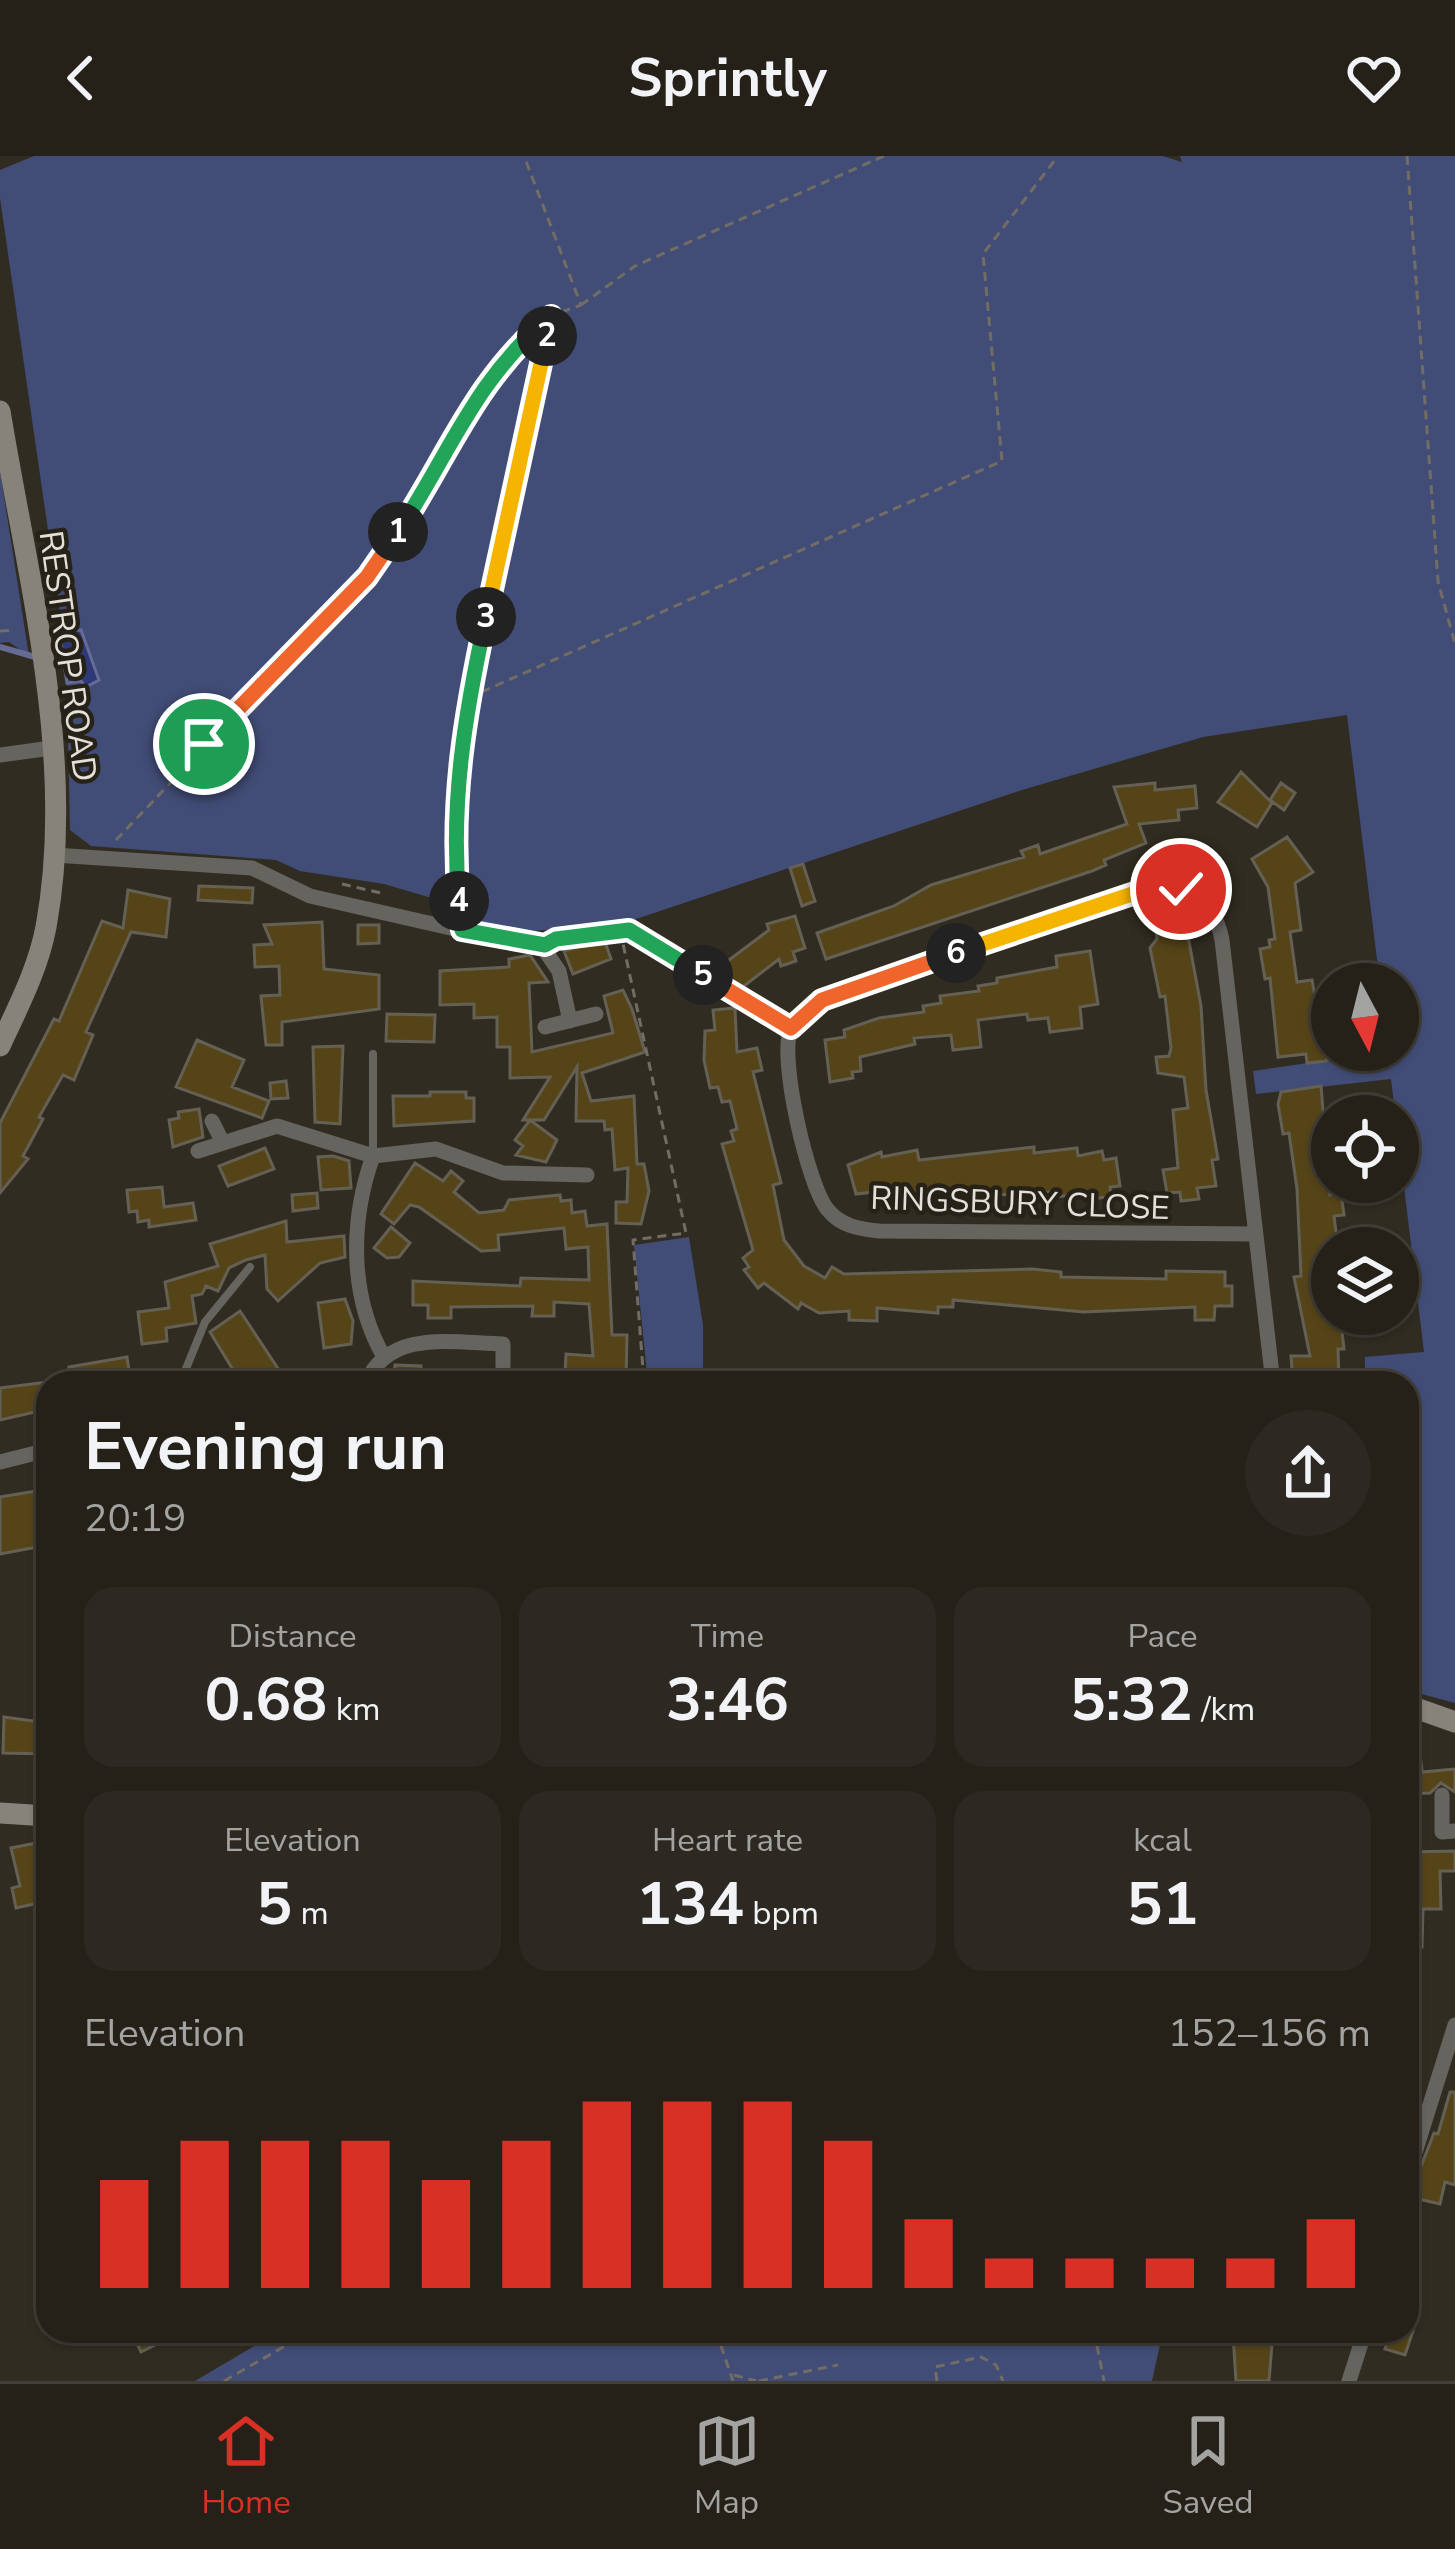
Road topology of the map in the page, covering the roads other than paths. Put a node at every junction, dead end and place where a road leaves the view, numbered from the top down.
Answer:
1 (0, 411) edge
2 (51, 748) junction
3 (0, 755) edge
4 (54, 855) junction
5 (596, 1014) dead end
6 (570, 1021) junction
7 (545, 1027) dead end
8 (0, 1046) edge
9 (373, 1054) dead end
10 (212, 1121) dead end
11 (223, 1143) junction
12 (198, 1151) dead end
13 (373, 1156) junction
14 (587, 1175) dead end
15 (1256, 1234) junction
16 (250, 1267) dead end
17 (384, 1357) junction
18 (185, 1371) edge
19 (375, 1371) edge
20 (502, 1371) edge
21 (1272, 1371) edge
22 (36, 1453) edge
23 (0, 1462) edge
24 (1419, 1709) edge
25 (1455, 1721) edge
26 (1442, 1795) dead end
27 (0, 1813) edge
28 (36, 1815) edge
29 (1455, 1831) edge
30 (1455, 2025) edge
31 (1419, 2128) edge
32 (1361, 2343) edge
33 (1349, 2381) edge

1 - 2 street, RESTROP ROAD
2 - 3 street
2 - 4 street, RESTROP ROAD
4 - 6 street
4 - 8 street, RESTROP ROAD
5 - 6 street
6 - 7 street
9 - 13 lane
10 - 11 street
11 - 12 street
11 - 13 street
13 - 14 street
13 - 17 street
15 - 15 street, RINGSBURY CLOSE
15 - 21 street
16 - 18 lane
17 - 19 street
17 - 20 street
22 - 23 street
24 - 25 street
26 - 29 street
27 - 28 street
30 - 31 street
32 - 33 street

